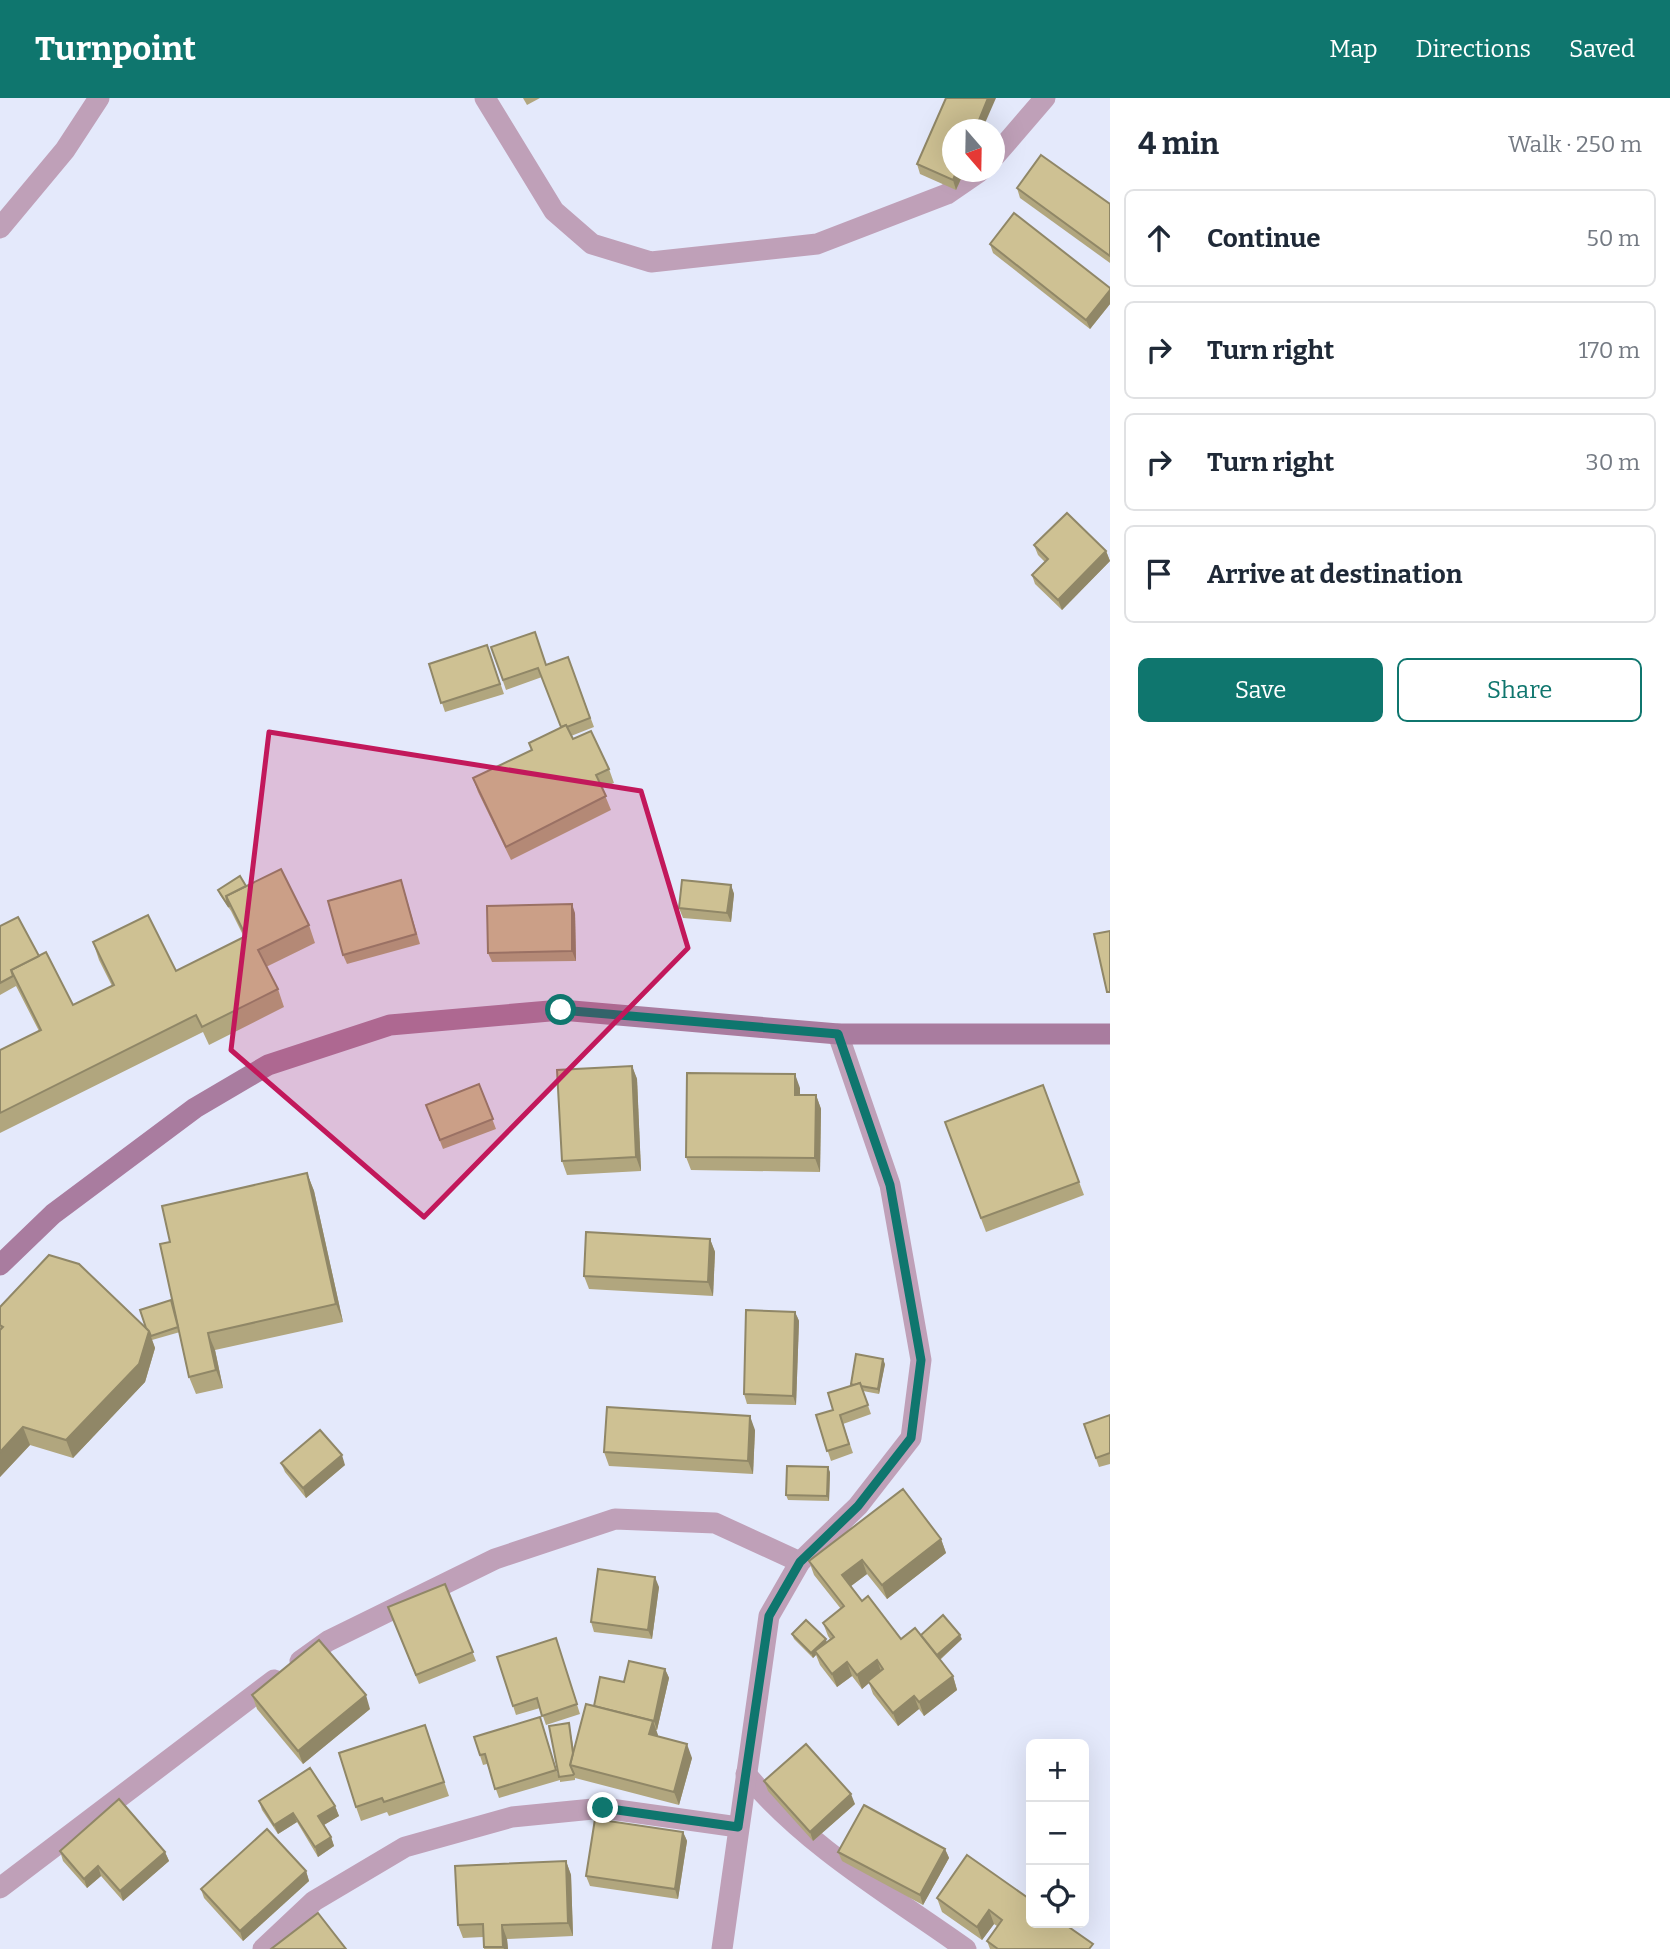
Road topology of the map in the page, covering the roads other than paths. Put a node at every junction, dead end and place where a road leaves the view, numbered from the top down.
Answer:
1 (99, 98) edge
2 (485, 98) edge
3 (1045, 98) edge
4 (1005, 144) edge
5 (964, 182) edge
6 (0, 228) edge
7 (838, 1034) junction
8 (1110, 1034) edge
9 (0, 1265) edge
10 (800, 1562) junction
11 (746, 1774) junction
12 (738, 1827) junction
13 (0, 1888) edge
14 (262, 1949) edge
15 (722, 1949) edge
16 (966, 1949) edge

1 - 6 street
2 - 5 street
3 - 4 street
7 - 8 main road
7 - 9 main road
7 - 10 street
10 - 11 street
10 - 13 street
11 - 12 street
11 - 16 street
12 - 14 street
12 - 15 street

